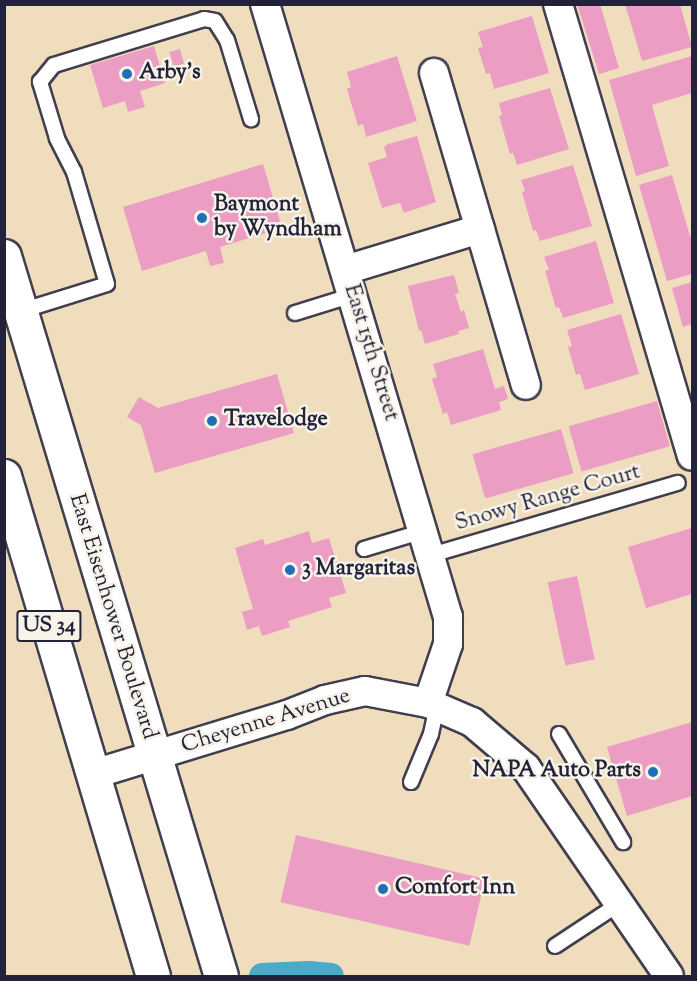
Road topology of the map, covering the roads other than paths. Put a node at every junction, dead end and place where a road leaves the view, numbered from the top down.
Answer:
1 (265, 4) edge
2 (558, 4) edge
3 (434, 73) dead end
4 (251, 119) dead end
5 (480, 229) junction
6 (4, 256) edge
7 (349, 283) junction
8 (21, 311) junction
9 (295, 313) dead end
10 (526, 385) dead end
11 (693, 456) edge
12 (4, 476) edge
13 (678, 483) dead end
14 (427, 543) junction
15 (364, 549) dead end
16 (432, 705) junction
17 (559, 734) dead end
18 (154, 757) junction
19 (94, 774) junction
20 (411, 782) dead end
21 (623, 842) dead end
22 (619, 904) junction
23 (555, 946) dead end
24 (153, 976) edge
25 (221, 976) edge
26 (669, 976) edge

1 - 7 street, East 15th Street
2 - 11 street
3 - 5 street
4 - 8 lane
5 - 7 street
5 - 10 street
6 - 8 highway, East Eisenhower Boulevard / US 34
7 - 9 lane
7 - 14 street, East 15th Street
8 - 18 highway, East Eisenhower Boulevard / US 34
12 - 19 highway, US 34
13 - 14 lane, Snowy Range Court
14 - 15 lane, Snowy Range Court
14 - 16 street, East 15th Street
16 - 18 street, Cheyenne Avenue
16 - 20 lane
16 - 22 street, Cheyenne Avenue
17 - 21 lane
18 - 19 street, Cheyenne Avenue
18 - 25 highway, East Eisenhower Boulevard / US 34
19 - 24 highway, US 34
22 - 23 lane
22 - 26 street, Cheyenne Avenue

